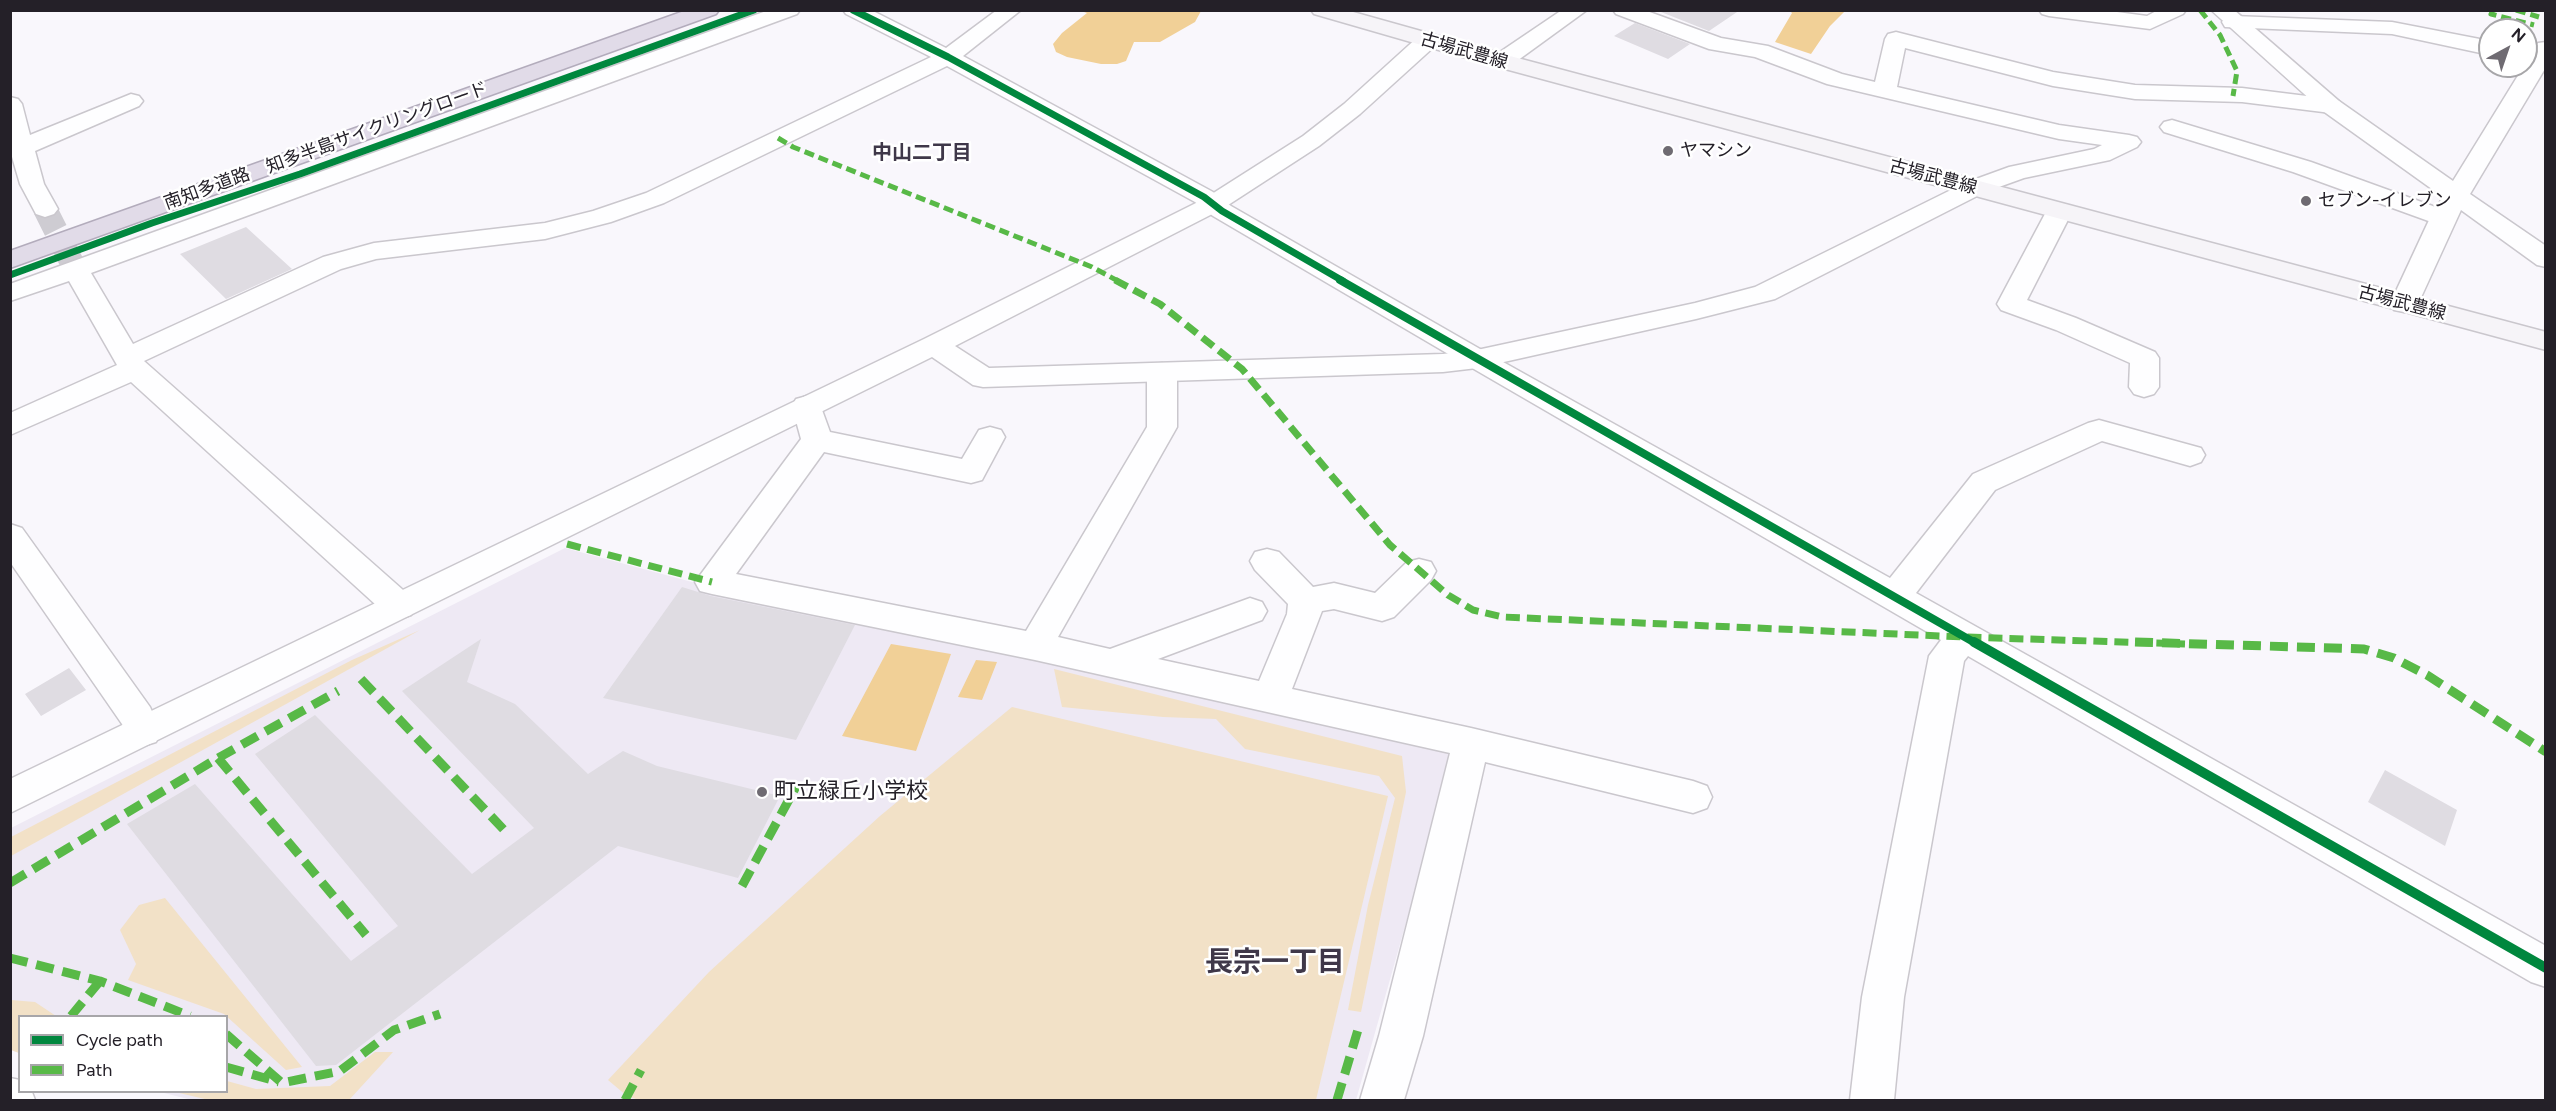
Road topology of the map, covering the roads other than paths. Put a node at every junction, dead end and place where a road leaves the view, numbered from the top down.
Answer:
1 (664, 10) edge
2 (709, 10) edge
3 (790, 10) edge
4 (853, 10) edge
5 (1011, 10) edge
6 (1321, 10) edge
7 (1577, 10) edge
8 (1623, 10) edge
9 (2049, 10) edge
10 (2176, 10) edge
11 (2227, 16) edge
12 (1427, 41) junction
13 (2478, 46) edge
14 (2539, 56) edge
15 (948, 57) junction
16 (1502, 61) junction
17 (1884, 92) junction
18 (2233, 96) junction
19 (131, 101) dead end
20 (10, 104) edge
21 (2331, 106) junction
22 (2172, 127) junction
23 (2129, 142) junction
24 (22, 147) junction
25 (22, 188) edge
26 (1974, 188) junction
27 (2457, 195) junction
28 (1213, 204) junction
29 (45, 209) tunnel mouth
30 (2059, 212) junction
31 (2444, 218) junction
32 (10, 240) edge
33 (2546, 259) edge
34 (10, 260) edge
35 (75, 269) junction
36 (10, 293) edge
37 (2404, 304) junction
38 (2546, 341) edge
39 (934, 345) junction
40 (1477, 359) junction
41 (131, 364) junction
42 (1162, 372) junction
43 (2144, 387) dead end
44 (807, 406) junction
45 (10, 425) edge
46 (990, 437) dead end
47 (817, 440) junction
48 (2190, 454) dead end
49 (10, 536) edge
50 (1267, 561) dead end
51 (1419, 571) dead end
52 (1895, 596) junction
53 (1306, 601) junction
54 (399, 606) junction
55 (1250, 611) dead end
56 (1964, 637) junction
57 (1035, 646) junction
58 (1110, 663) junction
59 (1270, 698) junction
60 (143, 731) junction
61 (1471, 742) junction
62 (10, 796) edge
63 (1693, 797) dead end
64 (2546, 968) edge
65 (1382, 1101) edge
66 (1872, 1101) edge

1 - 32 highway, 南知多道路
2 - 34 highway, 南知多道路
3 - 35 street
4 - 15 street
5 - 15 street
6 - 12 main road, 古場武豊線
7 - 16 street
8 - 17 street
9 - 10 street
11 - 13 street
11 - 21 street
12 - 16 main road, 古場武豊線
12 - 28 street
14 - 27 street
15 - 28 street
15 - 41 street
16 - 26 main road, 古場武豊線
17 - 18 street
17 - 23 street
18 - 21 street
18 - 22 street
19 - 24 street
20 - 24 street
21 - 27 street
22 - 23 street
22 - 31 street
23 - 26 street
24 - 25 street
25 - 29 street
26 - 30 main road, 古場武豊線
26 - 40 street
27 - 31 street
27 - 33 street
28 - 39 street
28 - 40 street
30 - 37 main road, 古場武豊線
30 - 43 street
31 - 37 street
35 - 36 street
35 - 41 street
37 - 38 main road, 古場武豊線
39 - 42 street
39 - 44 street
40 - 42 street
40 - 52 street
41 - 45 street
41 - 54 street
42 - 57 street
44 - 47 street
44 - 54 street
46 - 47 street
47 - 57 street
48 - 52 street
49 - 60 street
50 - 53 street
51 - 53 street
52 - 56 street
53 - 59 street
54 - 60 street
55 - 58 street
56 - 64 street
56 - 66 street
57 - 58 street
58 - 59 street
59 - 61 street
60 - 62 street
61 - 63 street
61 - 65 street

